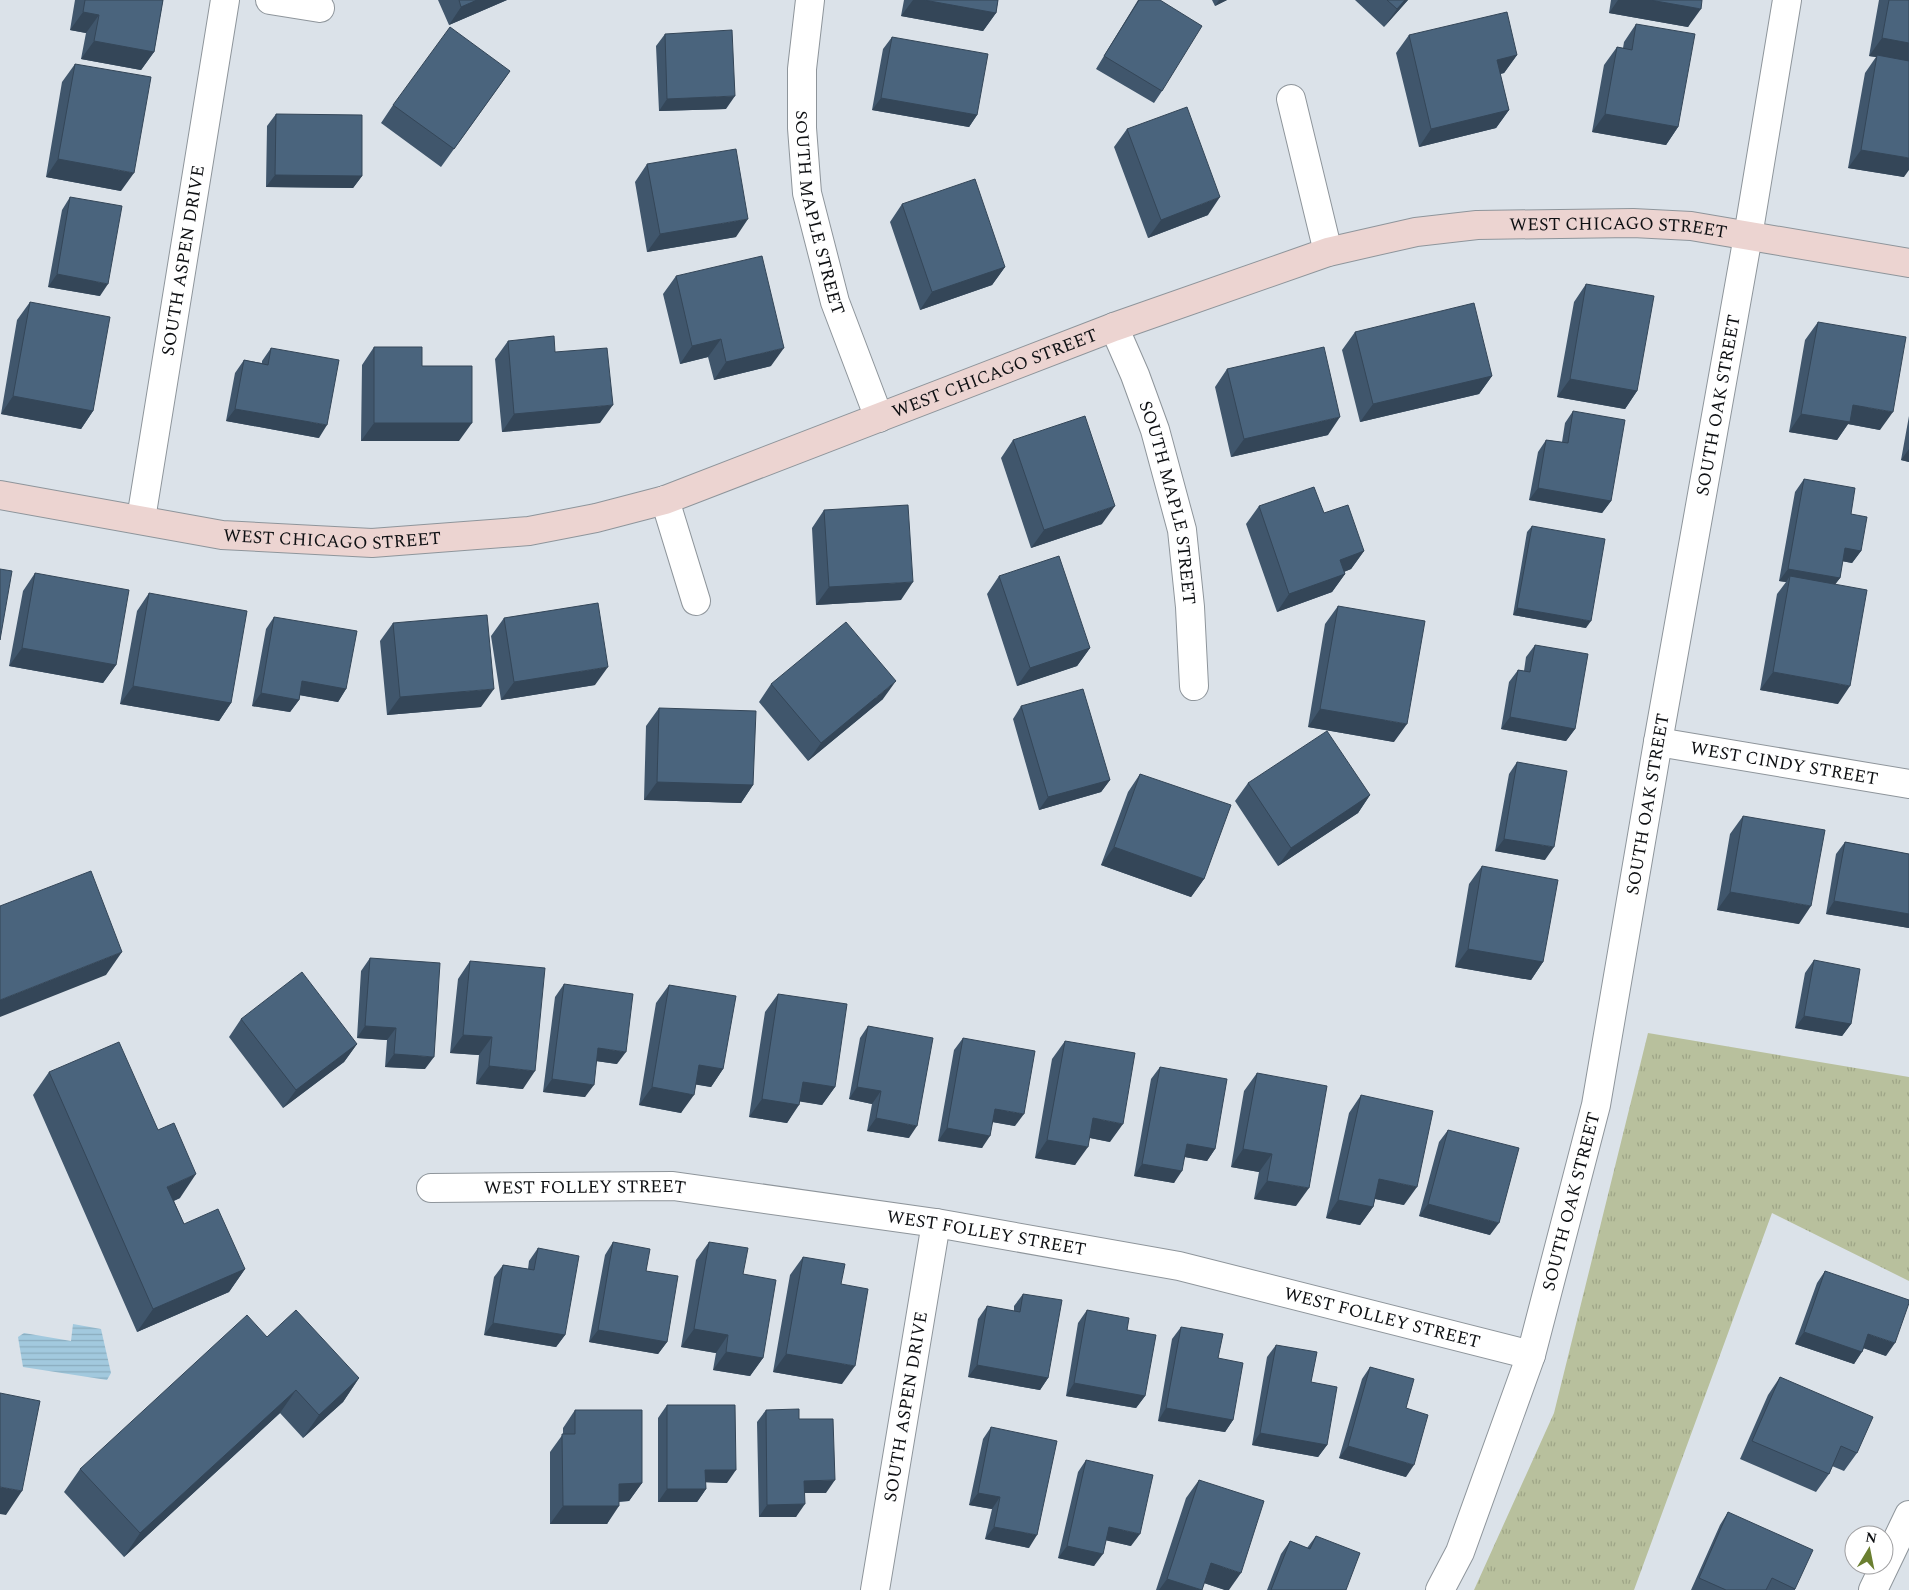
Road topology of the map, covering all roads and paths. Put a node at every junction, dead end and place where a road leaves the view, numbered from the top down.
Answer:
1 (225, 0) edge
2 (270, 0) edge
3 (810, 0) edge
4 (1787, 0) edge
5 (320, 8) dead end
6 (1291, 99) dead end
7 (1748, 236) junction
8 (1328, 252) junction
9 (1909, 263) edge
10 (1114, 327) junction
11 (879, 418) junction
12 (0, 495) edge
13 (665, 500) junction
14 (141, 519) junction
15 (696, 600) dead end
16 (1194, 686) dead end
17 (1658, 742) junction
18 (1909, 784) edge
19 (431, 1188) dead end
20 (936, 1224) junction
21 (1530, 1355) junction
22 (1909, 1515) edge
23 (875, 1590) edge
24 (1440, 1590) edge
25 (1873, 1590) edge

1 - 14 street, SOUTH ASPEN DRIVE
2 - 5 street
3 - 11 street, SOUTH MAPLE STREET
4 - 7 street, SOUTH OAK STREET
6 - 8 street
7 - 8 street, WEST CHICAGO STREET
7 - 9 street, WEST CHICAGO STREET
7 - 17 street, SOUTH OAK STREET
8 - 10 street, WEST CHICAGO STREET
10 - 11 street, WEST CHICAGO STREET
10 - 16 street, SOUTH MAPLE STREET
11 - 13 street, WEST CHICAGO STREET
12 - 14 street, WEST CHICAGO STREET
13 - 14 street, WEST CHICAGO STREET
13 - 15 street
17 - 18 street, WEST CINDY STREET
17 - 21 street, SOUTH OAK STREET
19 - 20 street, WEST FOLLEY STREET
20 - 21 street, WEST FOLLEY STREET
20 - 23 street, SOUTH ASPEN DRIVE
21 - 24 street, SOUTH OAK STREET
22 - 25 street

